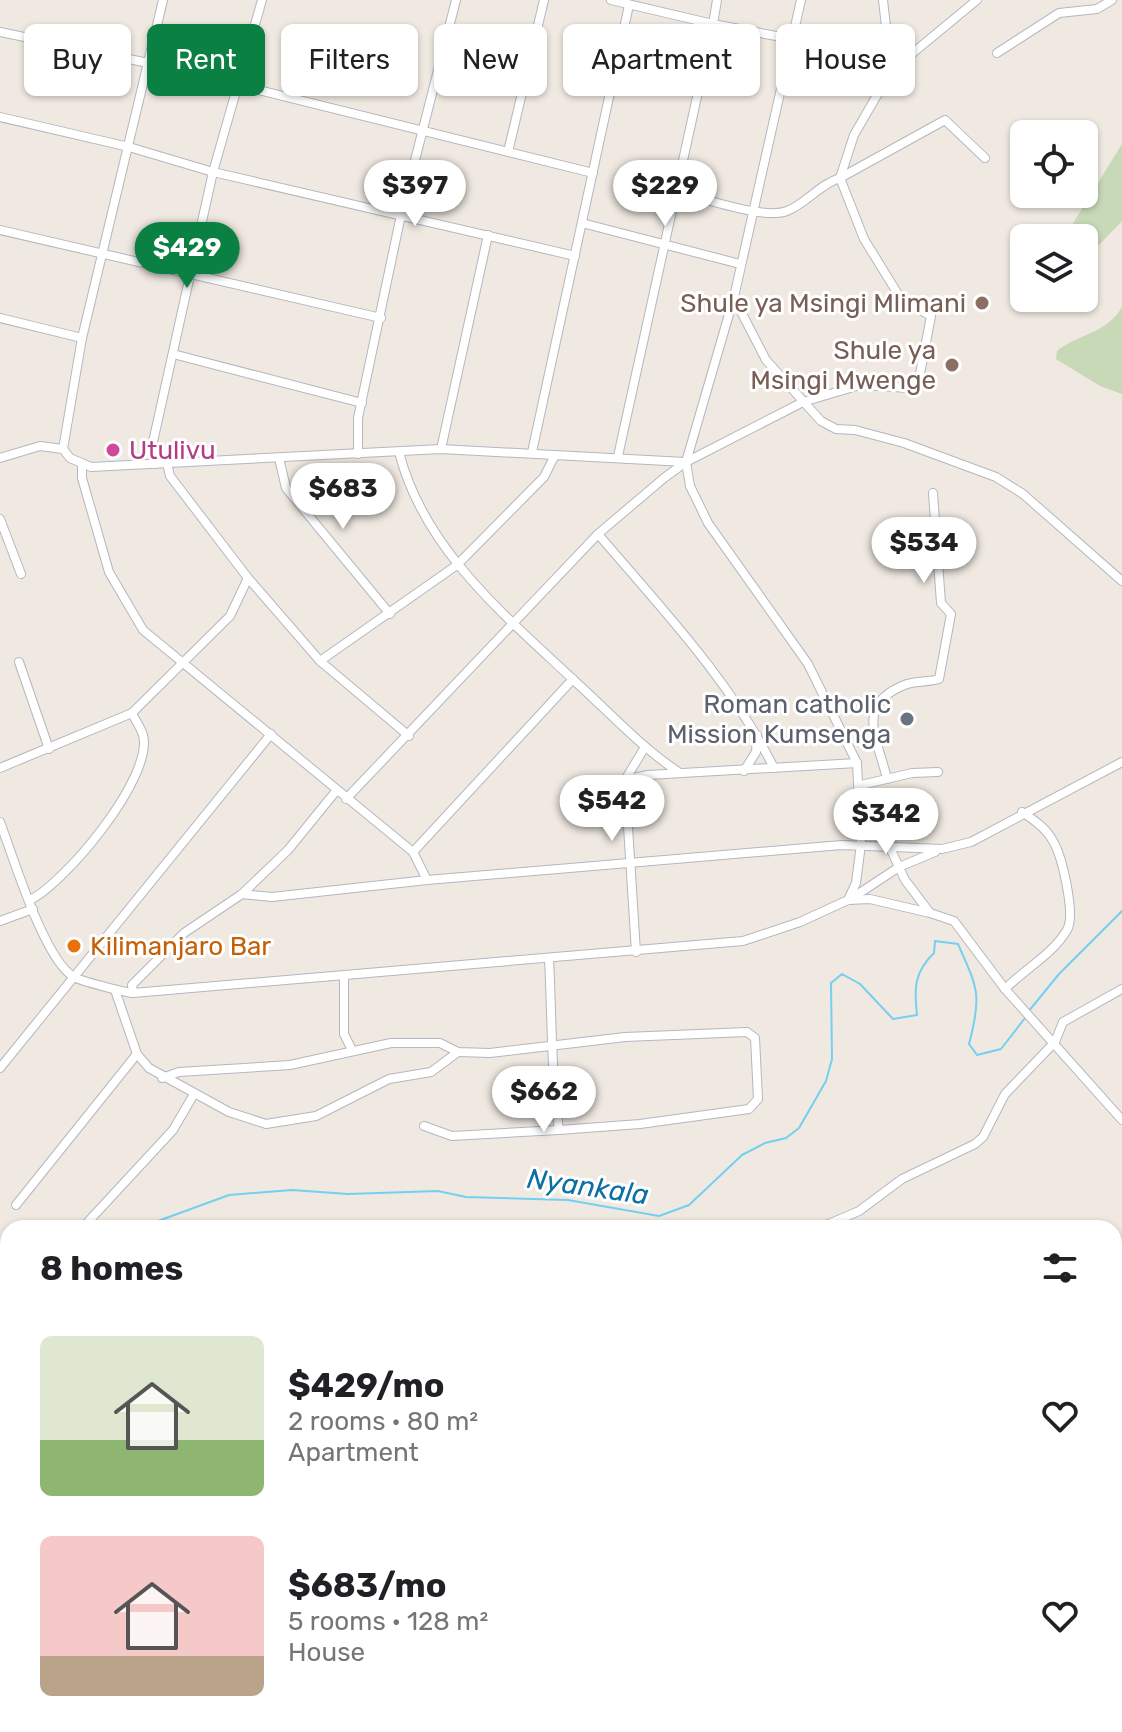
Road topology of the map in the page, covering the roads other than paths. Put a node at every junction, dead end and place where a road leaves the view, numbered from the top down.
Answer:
1 (163, 0) edge
2 (262, 0) edge
3 (456, 0) edge
4 (544, 0) edge
5 (611, 0) edge
6 (717, 0) edge
7 (801, 0) edge
8 (883, 0) edge
9 (977, 0) edge
10 (1112, 0) edge
11 (629, 5) junction
12 (157, 24) edge
13 (255, 24) edge
14 (713, 24) joint
15 (795, 24) edge
16 (886, 24) edge
17 (0, 32) edge
18 (915, 51) edge
19 (997, 53) dead end
20 (147, 63) edge
21 (147, 67) edge
22 (265, 92) edge
23 (235, 96) edge
24 (698, 96) edge
25 (778, 96) edge
26 (877, 96) edge
27 (0, 117) edge
28 (423, 132) junction
29 (129, 147) junction
30 (508, 152) junction
31 (985, 158) dead end
32 (213, 172) junction
33 (593, 173) junction
34 (840, 178) junction
35 (678, 192) junction
36 (751, 209) junction
37 (401, 215) junction
38 (582, 223) junction
39 (0, 230) edge
40 (488, 235) junction
41 (666, 245) junction
42 (102, 253) junction
43 (575, 256) junction
44 (740, 264) junction
45 (188, 273) junction
46 (734, 297) junction
47 (0, 318) edge
48 (381, 318) junction
49 (82, 338) junction
50 (173, 354) junction
51 (803, 402) junction
52 (362, 403) junction
53 (63, 449) junction
54 (441, 449) junction
55 (399, 452) junction
56 (532, 452) junction
57 (358, 454) junction
58 (555, 455) junction
59 (618, 456) junction
60 (0, 458) edge
61 (279, 458) junction
62 (686, 462) junction
63 (167, 463) junction
64 (155, 464) junction
65 (82, 465) junction
66 (933, 493) dead end
67 (0, 519) edge
68 (598, 534) junction
69 (457, 565) junction
70 (21, 574) dead end
71 (248, 578) junction
72 (1122, 581) edge
73 (390, 614) junction
74 (513, 626) junction
75 (320, 661) junction
76 (19, 662) dead end
77 (184, 664) junction
78 (573, 679) junction
79 (132, 713) junction
80 (271, 734) junction
81 (757, 734) junction
82 (409, 736) junction
83 (645, 747) junction
84 (49, 749) junction
85 (1122, 762) edge
86 (857, 763) junction
87 (0, 768) edge
88 (774, 768) junction
89 (744, 771) junction
90 (938, 772) dead end
91 (680, 773) junction
92 (887, 779) junction
93 (625, 780) junction
94 (861, 785) junction
95 (336, 791) junction
96 (346, 799) junction
97 (1022, 812) junction
98 (0, 822) edge
99 (861, 844) junction
100 (942, 849) junction
101 (891, 850) junction
102 (413, 852) junction
103 (630, 865) junction
104 (899, 867) junction
105 (427, 880) junction
106 (242, 894) junction
107 (848, 900) junction
108 (32, 904) junction
109 (930, 913) junction
110 (0, 921) edge
111 (636, 952) junction
112 (549, 959) junction
113 (344, 976) junction
114 (75, 979) junction
115 (1005, 989) junction
116 (1122, 989) edge
117 (115, 990) junction
118 (133, 993) junction
119 (1055, 1042) junction
120 (553, 1045) junction
121 (352, 1050) junction
122 (458, 1052) junction
123 (137, 1054) junction
124 (0, 1068) edge
125 (162, 1078) junction
126 (194, 1094) junction
127 (1122, 1120) edge
128 (424, 1126) dead end
129 (559, 1130) junction
130 (16, 1205) dead end
131 (90, 1220) edge
132 (838, 1220) edge

1 - 12 street
2 - 13 street
3 - 28 street
4 - 30 street
5 - 11 street
6 - 14 street
7 - 15 street
8 - 16 street
9 - 18 street
10 - 19 street
11 - 14 street
11 - 33 street
17 - 20 street
21 - 29 street
22 - 28 street
23 - 32 street
24 - 35 street
25 - 36 street
26 - 34 street
27 - 29 street
28 - 30 street
28 - 37 street
29 - 32 street
29 - 42 street
30 - 33 street
31 - 34 street
32 - 37 street
32 - 45 street
33 - 38 street
34 - 36 street
34 - 51 street
35 - 36 street
35 - 41 street
36 - 44 street
37 - 40 street
37 - 48 street
38 - 41 street
38 - 43 street
39 - 42 street
40 - 43 street
40 - 54 street
41 - 44 street
41 - 59 street
42 - 45 street
42 - 49 street
43 - 56 street
44 - 46 street
45 - 48 street
45 - 50 street
46 - 51 street
46 - 62 street
47 - 49 street
48 - 52 street
49 - 53 street
50 - 52 street
50 - 64 street
51 - 62 street
51 - 72 street
52 - 57 street
53 - 60 street
53 - 65 street
54 - 55 street
54 - 56 street
55 - 57 street
55 - 69 street
56 - 58 street
57 - 61 street
58 - 59 street
58 - 69 street
59 - 62 street
61 - 63 street
61 - 73 street
62 - 68 street
62 - 86 street
63 - 64 street
63 - 71 street
64 - 65 street
65 - 77 street
66 - 92 street
67 - 70 street
68 - 74 street
68 - 81 street
69 - 73 street
69 - 74 street
71 - 75 street
71 - 77 street
73 - 75 street
74 - 78 street
74 - 82 street
75 - 82 street
76 - 84 street
77 - 79 street
77 - 80 street
78 - 83 street
78 - 102 street
79 - 84 street
79 - 108 street
80 - 95 street
80 - 114 street
81 - 88 street
81 - 89 street
82 - 96 street
83 - 91 street
83 - 93 street
84 - 87 street
85 - 97 street
86 - 88 street
86 - 94 street
88 - 89 street
89 - 91 street
90 - 92 street
91 - 93 street
92 - 94 street
93 - 103 street
94 - 99 street
95 - 96 street
95 - 106 street
96 - 102 street
97 - 100 street
97 - 115 street
98 - 108 street
99 - 101 street
99 - 103 street
99 - 107 street
100 - 101 street
100 - 104 street
101 - 104 street
102 - 105 street
103 - 105 street
103 - 111 street
104 - 107 street
104 - 109 street
105 - 106 street
106 - 118 street
107 - 109 street
107 - 111 street
108 - 110 street
108 - 114 street
109 - 115 street
111 - 112 street
112 - 113 street
112 - 120 street
113 - 118 street
113 - 121 street
114 - 117 street
114 - 124 street
115 - 119 street
116 - 119 street
117 - 118 street
117 - 123 street
119 - 127 street
119 - 132 street
120 - 122 street
120 - 129 street
120 - 129 street
121 - 122 street
121 - 125 street
122 - 126 street
123 - 125 street
123 - 130 street
125 - 126 street
126 - 131 street
128 - 129 street

